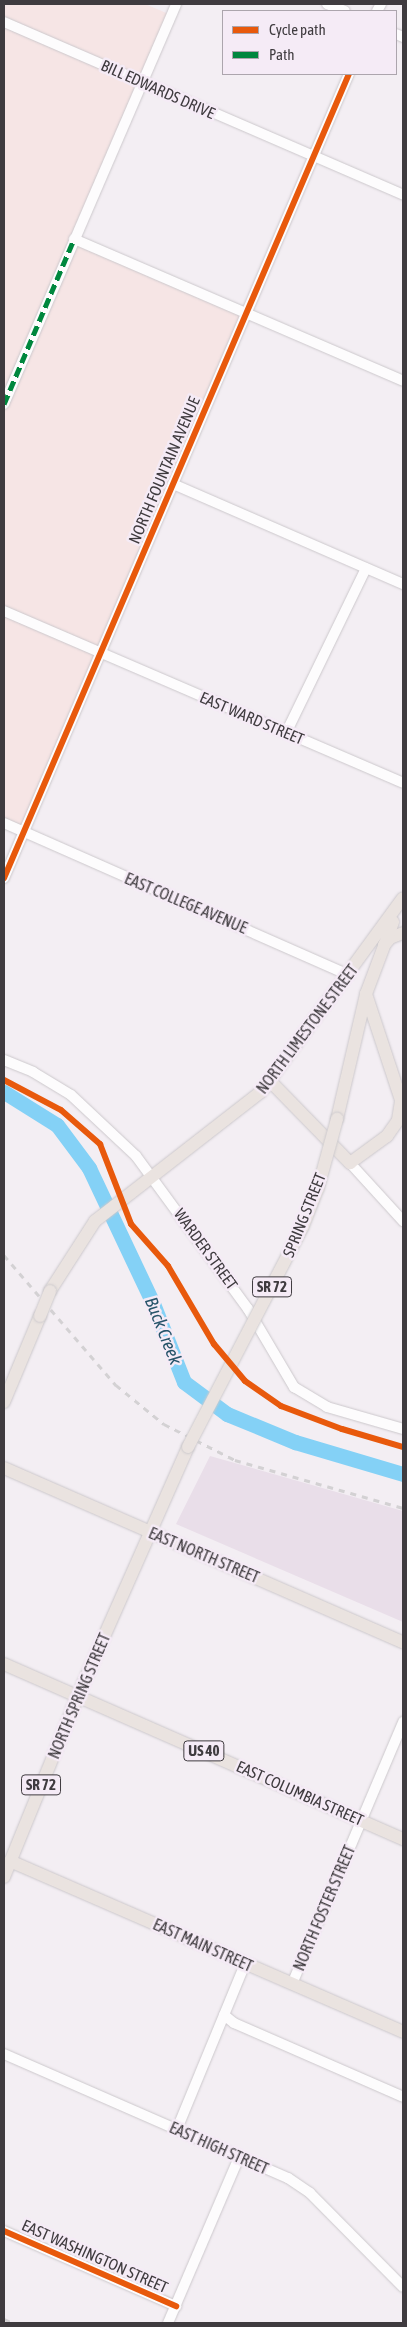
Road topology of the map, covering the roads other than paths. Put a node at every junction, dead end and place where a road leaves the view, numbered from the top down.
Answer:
1 (176, 4) edge
2 (328, 4) edge
3 (343, 10) edge
4 (4, 22) edge
5 (349, 75) edge
6 (142, 82) junction
7 (313, 156) junction
8 (403, 195) edge
9 (74, 239) junction
10 (246, 313) junction
11 (403, 381) edge
12 (4, 404) edge
13 (173, 484) junction
14 (366, 568) junction
15 (403, 584) edge
16 (4, 610) edge
17 (101, 653) junction
18 (286, 733) junction
19 (403, 783) edge
20 (4, 823) edge
21 (23, 832) junction
22 (4, 878) edge
23 (402, 905) edge
24 (403, 933) edge
25 (381, 949) junction
26 (349, 974) junction
27 (366, 994) junction
28 (4, 1060) edge
29 (270, 1081) junction
30 (350, 1163) junction
31 (152, 1176) junction
32 (403, 1221) edge
33 (4, 1402) edge
34 (403, 1429) edge
35 (4, 1468) edge
36 (150, 1532) junction
37 (403, 1642) edge
38 (4, 1664) edge
39 (403, 1722) edge
40 (361, 1820) junction
41 (403, 1838) edge
42 (7, 1860) edge
43 (4, 1877) edge
44 (245, 1964) junction
45 (292, 1984) junction
46 (224, 2015) junction
47 (403, 2032) edge
48 (4, 2054) edge
49 (403, 2097) edge
50 (176, 2129) junction
51 (239, 2156) junction
52 (4, 2231) edge
53 (403, 2287) edge
54 (176, 2306) junction
55 (168, 2323) edge

1 - 6 street
2 - 3 street
4 - 6 street, BILL EDWARDS DRIVE
5 - 7 street, NORTH FOUNTAIN AVENUE
6 - 7 street, BILL EDWARDS DRIVE
6 - 9 street
7 - 8 street, BILL EDWARDS DRIVE
7 - 10 street, NORTH FOUNTAIN AVENUE
9 - 10 street
9 - 12 street
10 - 11 street
10 - 13 street, NORTH FOUNTAIN AVENUE
13 - 14 street
13 - 17 street, NORTH FOUNTAIN AVENUE
14 - 15 street
14 - 18 street
16 - 17 street, EAST WARD STREET
17 - 18 street, EAST WARD STREET
17 - 21 street, NORTH FOUNTAIN AVENUE
18 - 19 street, EAST WARD STREET
20 - 21 street, EAST COLLEGE AVENUE
21 - 22 street, NORTH FOUNTAIN AVENUE
21 - 26 street, EAST COLLEGE AVENUE
23 - 25 main road, SPRING STREET / SR 72
23 - 26 main road, NORTH LIMESTONE STREET
24 - 25 main road
25 - 27 main road, SPRING STREET / SR 72
26 - 29 main road, NORTH LIMESTONE STREET
27 - 30 main road
27 - 36 main road, SPRING STREET / SR 72, bridge
28 - 31 street, WARDER STREET
29 - 30 main road
29 - 31 main road, NORTH LIMESTONE STREET
30 - 32 street
31 - 33 main road, NORTH LIMESTONE STREET, bridge
31 - 34 street, WARDER STREET
35 - 36 main road, EAST NORTH STREET
36 - 37 main road, EAST NORTH STREET
36 - 42 main road, NORTH SPRING STREET / SR 72, bridge
38 - 40 main road, EAST COLUMBIA STREET / US 40
39 - 40 street, NORTH FOSTER STREET
40 - 41 main road, EAST COLUMBIA STREET / US 40
40 - 45 street, NORTH FOSTER STREET
42 - 43 main road, SR 72
42 - 44 main road, EAST MAIN STREET
44 - 45 main road, EAST MAIN STREET
44 - 46 street
45 - 47 main road, EAST MAIN STREET
46 - 49 street
46 - 50 street
48 - 50 street, EAST HIGH STREET
50 - 51 street, EAST HIGH STREET
51 - 53 street, EAST HIGH STREET
51 - 54 street
52 - 54 street, EAST WASHINGTON STREET
54 - 55 street

